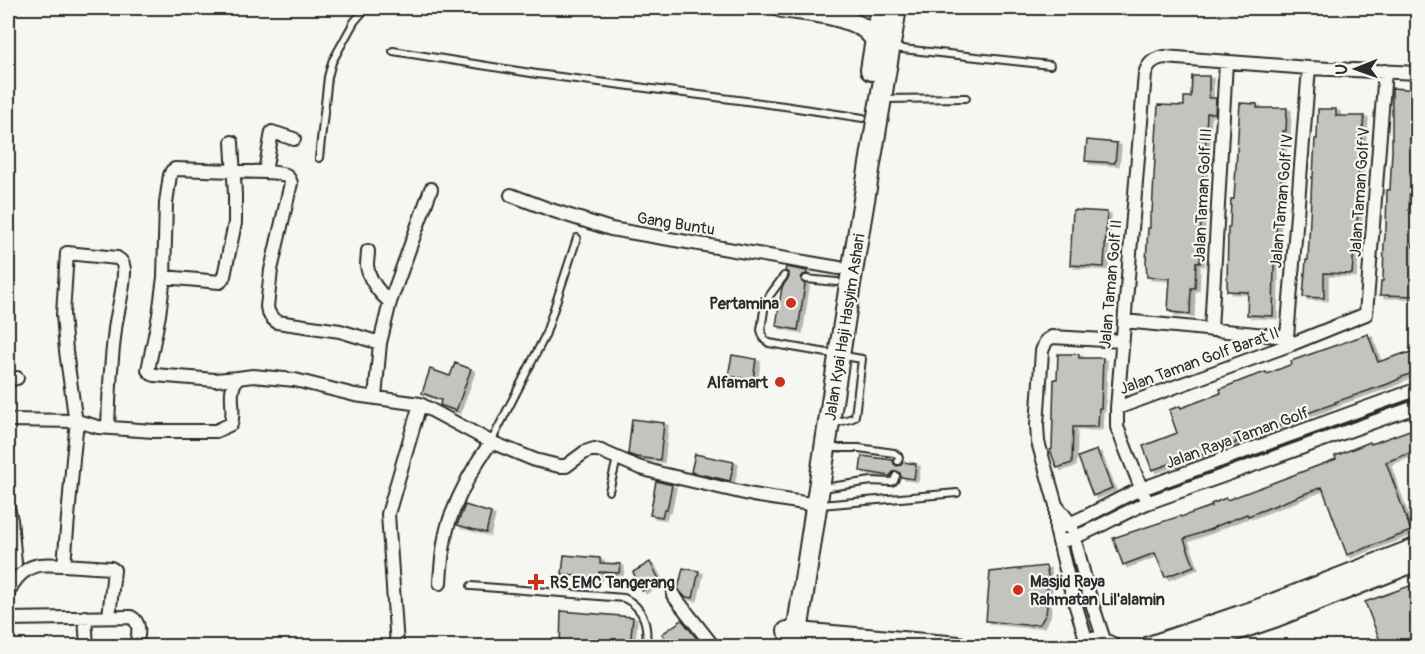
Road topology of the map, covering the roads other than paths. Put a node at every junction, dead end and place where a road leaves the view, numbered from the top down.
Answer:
1 (366, 8) edge
2 (882, 8) edge
3 (896, 8) edge
4 (799, 9) edge
5 (882, 44) junction
6 (393, 51) dead end
7 (1226, 62) junction
8 (1050, 65) dead end
9 (1309, 68) junction
10 (1385, 71) junction
11 (1418, 73) edge
12 (966, 98) dead end
13 (880, 99) junction
14 (863, 118) junction
15 (294, 139) dead end
16 (232, 142) dead end
17 (319, 158) dead end
18 (234, 171) junction
19 (265, 172) junction
20 (431, 189) dead end
21 (511, 195) dead end
22 (577, 238) dead end
23 (368, 251) dead end
24 (784, 276) dead end
25 (164, 277) junction
26 (842, 278) junction
27 (806, 279) dead end
28 (390, 302) junction
29 (1366, 314) joint
30 (1124, 321) junction
31 (1210, 330) junction
32 (1290, 340) junction
33 (1122, 341) junction
34 (380, 343) junction
35 (832, 355) junction
36 (238, 378) junction
37 (1418, 390) edge
38 (375, 398) junction
39 (420, 404) junction
40 (1418, 406) edge
41 (1117, 408) junction
42 (8, 420) edge
43 (77, 421) junction
44 (108, 427) junction
45 (491, 441) junction
46 (825, 447) junction
47 (617, 459) junction
48 (898, 461) dead end
49 (896, 476) dead end
50 (1141, 489) junction
51 (609, 491) dead end
52 (957, 493) dead end
53 (814, 499) junction
54 (1147, 503) junction
55 (1056, 505) junction
56 (8, 507) edge
57 (1071, 524) junction
58 (1056, 529) junction
59 (1076, 538) junction
60 (1059, 542) junction
61 (1418, 547) edge
62 (1418, 561) edge
63 (11, 563) edge
64 (35, 566) junction
65 (64, 566) junction
66 (440, 583) dead end
67 (471, 586) dead end
68 (8, 593) edge
69 (673, 595) dead end
70 (1092, 602) junction
71 (1077, 608) junction
72 (85, 617) junction
73 (109, 617) junction
74 (8, 619) edge
75 (791, 639) edge
76 (1096, 645) edge
77 (87, 646) edge
78 (136, 646) edge
79 (397, 646) edge
80 (646, 646) edge
81 (713, 646) edge
82 (959, 646) edge
83 (1149, 646) edge
84 (1192, 646) edge

1 - 17 lane
2 - 5 main road, Jalan Kyai Haji Hasyim Ashari
3 - 5 main road, Jalan Kyai Haji Hasyim Ashari
4 - 5 street
5 - 8 lane
5 - 13 main road, Jalan Kyai Haji Hasyim Ashari
5 - 14 main road, Jalan Kyai Haji Hasyim Ashari
6 - 14 lane
7 - 9 street
7 - 30 street, Jalan Taman Golf II
7 - 31 street, Jalan Taman Golf III
9 - 10 street
9 - 32 street, Jalan Taman Golf IV
10 - 11 street
10 - 29 street, Jalan Taman Golf V
12 - 13 lane
13 - 26 main road, Jalan Kyai Haji Hasyim Ashari
14 - 26 main road, Jalan Kyai Haji Hasyim Ashari
15 - 19 street
16 - 18 street
18 - 19 street
18 - 25 street
18 - 25 street
19 - 34 street
20 - 28 street
21 - 26 street, Gang Buntu
22 - 45 lane
23 - 28 street
24 - 35 lane
25 - 36 street
26 - 27 lane
26 - 35 main road, Jalan Kyai Haji Hasyim Ashari
28 - 34 street
29 - 32 street, Jalan Taman Golf Barat II
30 - 31 street, Jalan Taman Golf Barat II
30 - 33 street, Jalan Taman Golf II
31 - 32 street, Jalan Taman Golf Barat II
32 - 41 street, Jalan Taman Golf Barat II
33 - 41 street, Jalan Taman Golf II
33 - 55 street
34 - 38 street
35 - 46 main road, Jalan Kyai Haji Hasyim Ashari
35 - 53 main road, Jalan Kyai Haji Hasyim Ashari
36 - 38 street
36 - 44 street
37 - 50 street, Jalan Raya Taman Golf
38 - 39 street
39 - 45 street
39 - 79 street
40 - 54 street, Jalan Raya Taman Golf
41 - 50 street, Jalan Taman Golf II
42 - 43 street
43 - 44 street
43 - 44 street
43 - 65 street
45 - 47 street
45 - 66 street
46 - 48 lane
46 - 53 main road, Jalan Kyai Haji Hasyim Ashari
47 - 51 lane
47 - 53 street
49 - 53 lane
50 - 54 street, Jalan Taman Golf II
50 - 57 street, Jalan Raya Taman Golf
52 - 53 lane
53 - 75 main road, Jalan Kyai Haji Hasyim Ashari
54 - 59 street, Jalan Raya Taman Golf
55 - 57 street
55 - 58 street
56 - 63 street
57 - 58 street, Jalan Raya Taman Golf
57 - 59 street
58 - 60 street
59 - 60 street, Jalan Raya Taman Golf
59 - 70 street
60 - 71 street
61 - 83 street
62 - 84 street
63 - 64 street
64 - 65 street
64 - 68 street
65 - 73 street
67 - 80 lane
69 - 81 street
70 - 71 street
70 - 76 street
71 - 76 street
72 - 73 street
72 - 74 street
72 - 77 street
73 - 78 street
75 - 82 street

